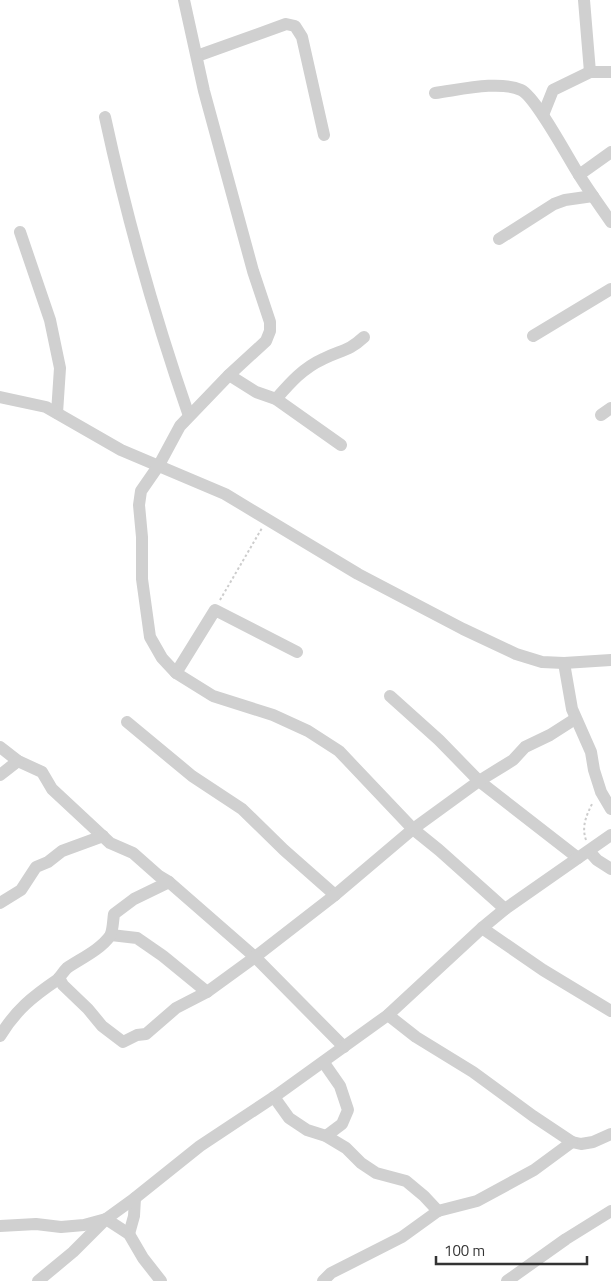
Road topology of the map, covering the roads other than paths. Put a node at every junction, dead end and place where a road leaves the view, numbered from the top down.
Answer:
1 (184, 0) edge
2 (584, 0) edge
3 (197, 56) junction
4 (590, 72) junction
5 (611, 72) edge
6 (435, 93) dead end
7 (542, 115) junction
8 (106, 117) dead end
9 (324, 135) dead end
10 (611, 152) edge
11 (579, 175) junction
12 (593, 196) junction
13 (611, 222) edge
14 (20, 232) dead end
15 (500, 239) dead end
16 (611, 289) edge
17 (533, 336) dead end
18 (364, 337) dead end
19 (229, 375) junction
20 (0, 397) edge
21 (276, 399) junction
22 (57, 413) junction
23 (189, 416) junction
24 (342, 445) dead end
25 (159, 466) junction
26 (296, 652) dead end
27 (611, 660) edge
28 (564, 663) junction
29 (176, 673) junction
30 (390, 696) dead end
31 (575, 719) junction
32 (127, 722) dead end
33 (0, 747) edge
34 (18, 761) junction
35 (0, 775) edge
36 (480, 781) junction
37 (611, 809) edge
38 (412, 829) junction
39 (611, 835) edge
40 (103, 836) junction
41 (589, 851) junction
42 (578, 858) junction
43 (611, 869) edge
44 (169, 882) junction
45 (335, 895) junction
46 (0, 903) edge
47 (505, 909) junction
48 (482, 928) junction
49 (111, 935) junction
50 (255, 957) junction
51 (59, 978) junction
52 (207, 992) junction
53 (611, 1010) edge
54 (388, 1015) junction
55 (0, 1036) edge
56 (344, 1047) junction
57 (324, 1063) junction
58 (274, 1097) junction
59 (611, 1134) edge
60 (326, 1136) junction
61 (572, 1142) junction
62 (136, 1198) junction
63 (611, 1210) edge
64 (438, 1211) junction
65 (106, 1219) junction
66 (0, 1226) edge
67 (129, 1234) junction
68 (38, 1281) edge
69 (161, 1281) edge
70 (323, 1281) edge
71 (507, 1281) edge

1 - 3 street
2 - 4 street
3 - 9 street
3 - 19 street
4 - 5 street
4 - 7 street
6 - 7 street
7 - 11 street
8 - 23 street
10 - 11 street
11 - 12 street
12 - 13 street
12 - 15 street
14 - 22 street
16 - 17 street
18 - 21 street
19 - 21 street
19 - 23 street
20 - 22 street
21 - 24 street
22 - 25 street
23 - 25 street
25 - 28 street
25 - 29 street
26 - 29 street
27 - 28 street
28 - 31 street
29 - 38 street
30 - 36 street
31 - 36 street
31 - 37 street
32 - 45 street
33 - 34 street
34 - 35 street
34 - 40 street
36 - 38 street
36 - 42 street
38 - 45 street
38 - 47 street
39 - 41 street
40 - 44 street
40 - 46 street
41 - 42 street
41 - 43 street
42 - 47 street
44 - 49 street
44 - 50 street
45 - 50 street
47 - 48 street
48 - 53 street
48 - 54 street
49 - 51 street
49 - 52 street
50 - 52 street
50 - 56 street
51 - 52 street
51 - 55 street
54 - 56 street
54 - 61 street
56 - 57 street
57 - 58 street
57 - 60 street
58 - 60 street
58 - 62 street
59 - 61 street
60 - 64 street
61 - 64 street
62 - 65 street
62 - 67 street
63 - 71 street
64 - 70 street
65 - 66 street
65 - 67 street
65 - 68 street
67 - 69 street

